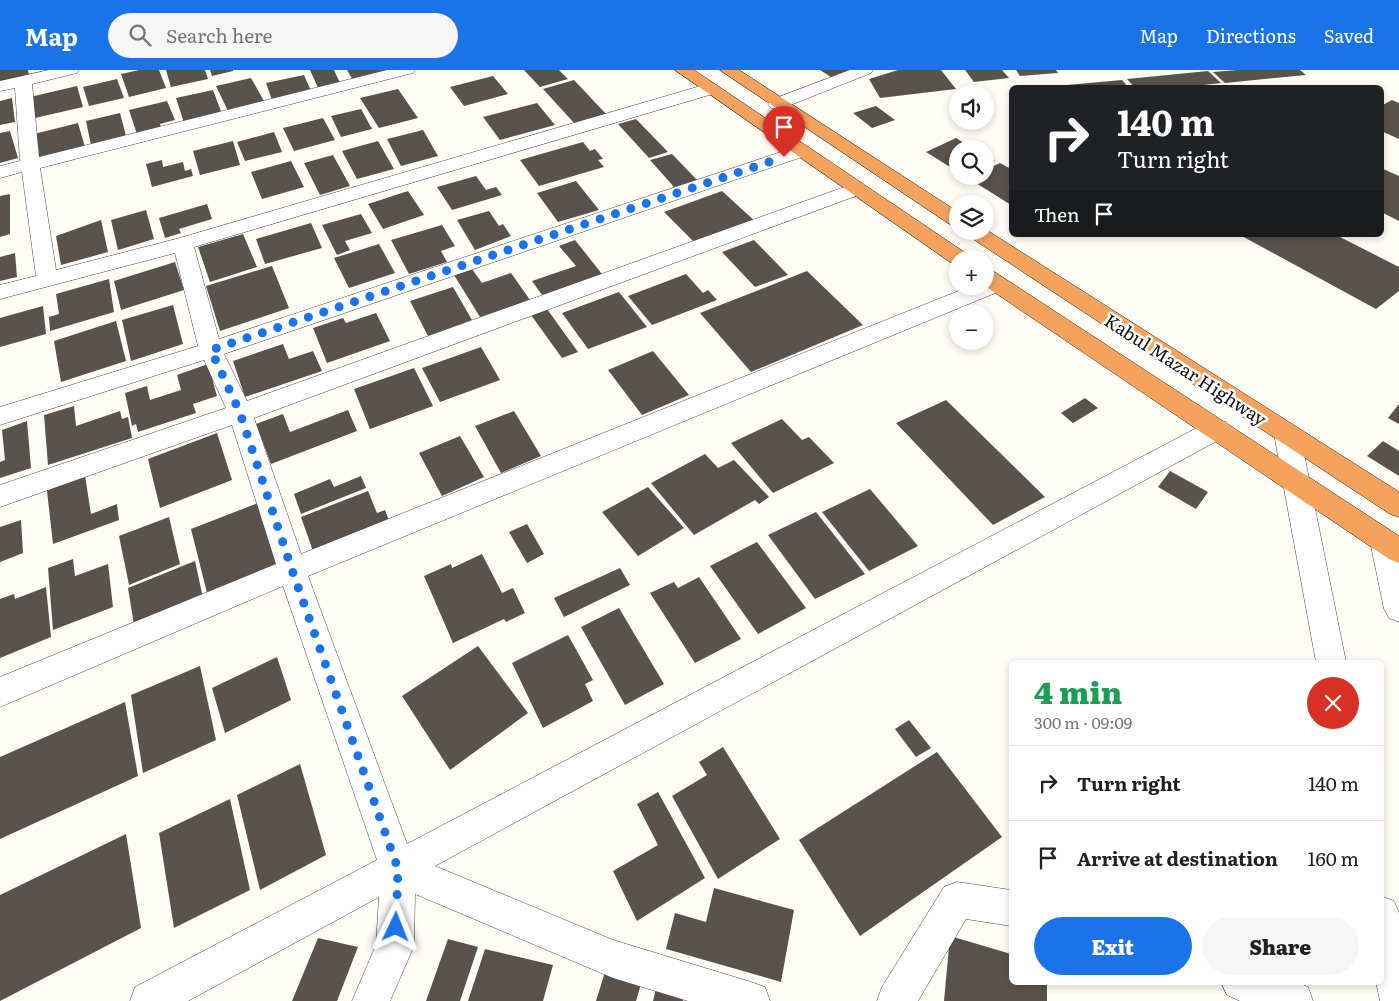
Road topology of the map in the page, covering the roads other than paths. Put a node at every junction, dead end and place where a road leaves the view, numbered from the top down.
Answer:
1 (71, 70) edge
2 (407, 70) edge
3 (683, 70) edge
4 (728, 70) edge
5 (865, 70) edge
6 (23, 81) junction
7 (0, 86) edge
8 (710, 89) junction
9 (777, 104) junction
10 (802, 151) junction
11 (30, 164) junction
12 (0, 172) edge
13 (857, 189) junction
14 (949, 215) edge
15 (988, 240) edge
16 (183, 244) junction
17 (949, 252) edge
18 (47, 279) junction
19 (994, 282) edge
20 (0, 292) edge
21 (955, 295) edge
22 (211, 350) junction
23 (240, 413) junction
24 (0, 416) edge
25 (1217, 429) junction
26 (1287, 434) junction
27 (1294, 483) junction
28 (0, 496) edge
29 (1399, 506) edge
30 (1392, 546) edge
31 (292, 570) junction
32 (1399, 609) edge
33 (1331, 660) edge
34 (0, 692) edge
35 (398, 869) junction
36 (1009, 908) edge
37 (1384, 928) edge
38 (1249, 985) edge
39 (148, 1001) edge
40 (371, 1001) edge
41 (751, 1001) edge
42 (896, 1001) edge
43 (1294, 1001) edge
44 (1399, 1001) edge

1 - 6 street
2 - 11 street
3 - 8 highway
4 - 9 highway
5 - 9 street
6 - 7 street
6 - 11 street
8 - 10 highway
8 - 16 street
9 - 14 highway
10 - 13 highway
10 - 22 street
11 - 12 street
11 - 18 street
13 - 17 highway
13 - 23 street
15 - 26 highway, Kabul Mazar Highway
16 - 18 street
16 - 22 street
18 - 20 street
19 - 25 highway, Kabul Mazar Highway
21 - 31 street
22 - 23 street
22 - 24 street
23 - 28 street
23 - 31 street
25 - 27 highway, Kabul Mazar Highway
25 - 35 street
26 - 27 street
26 - 29 highway, Kabul Mazar Highway
27 - 30 highway, Kabul Mazar Highway
27 - 33 street
30 - 32 street
31 - 34 street
31 - 35 street
35 - 39 street
35 - 40 street
35 - 41 street
36 - 42 street
37 - 44 street
38 - 43 street

